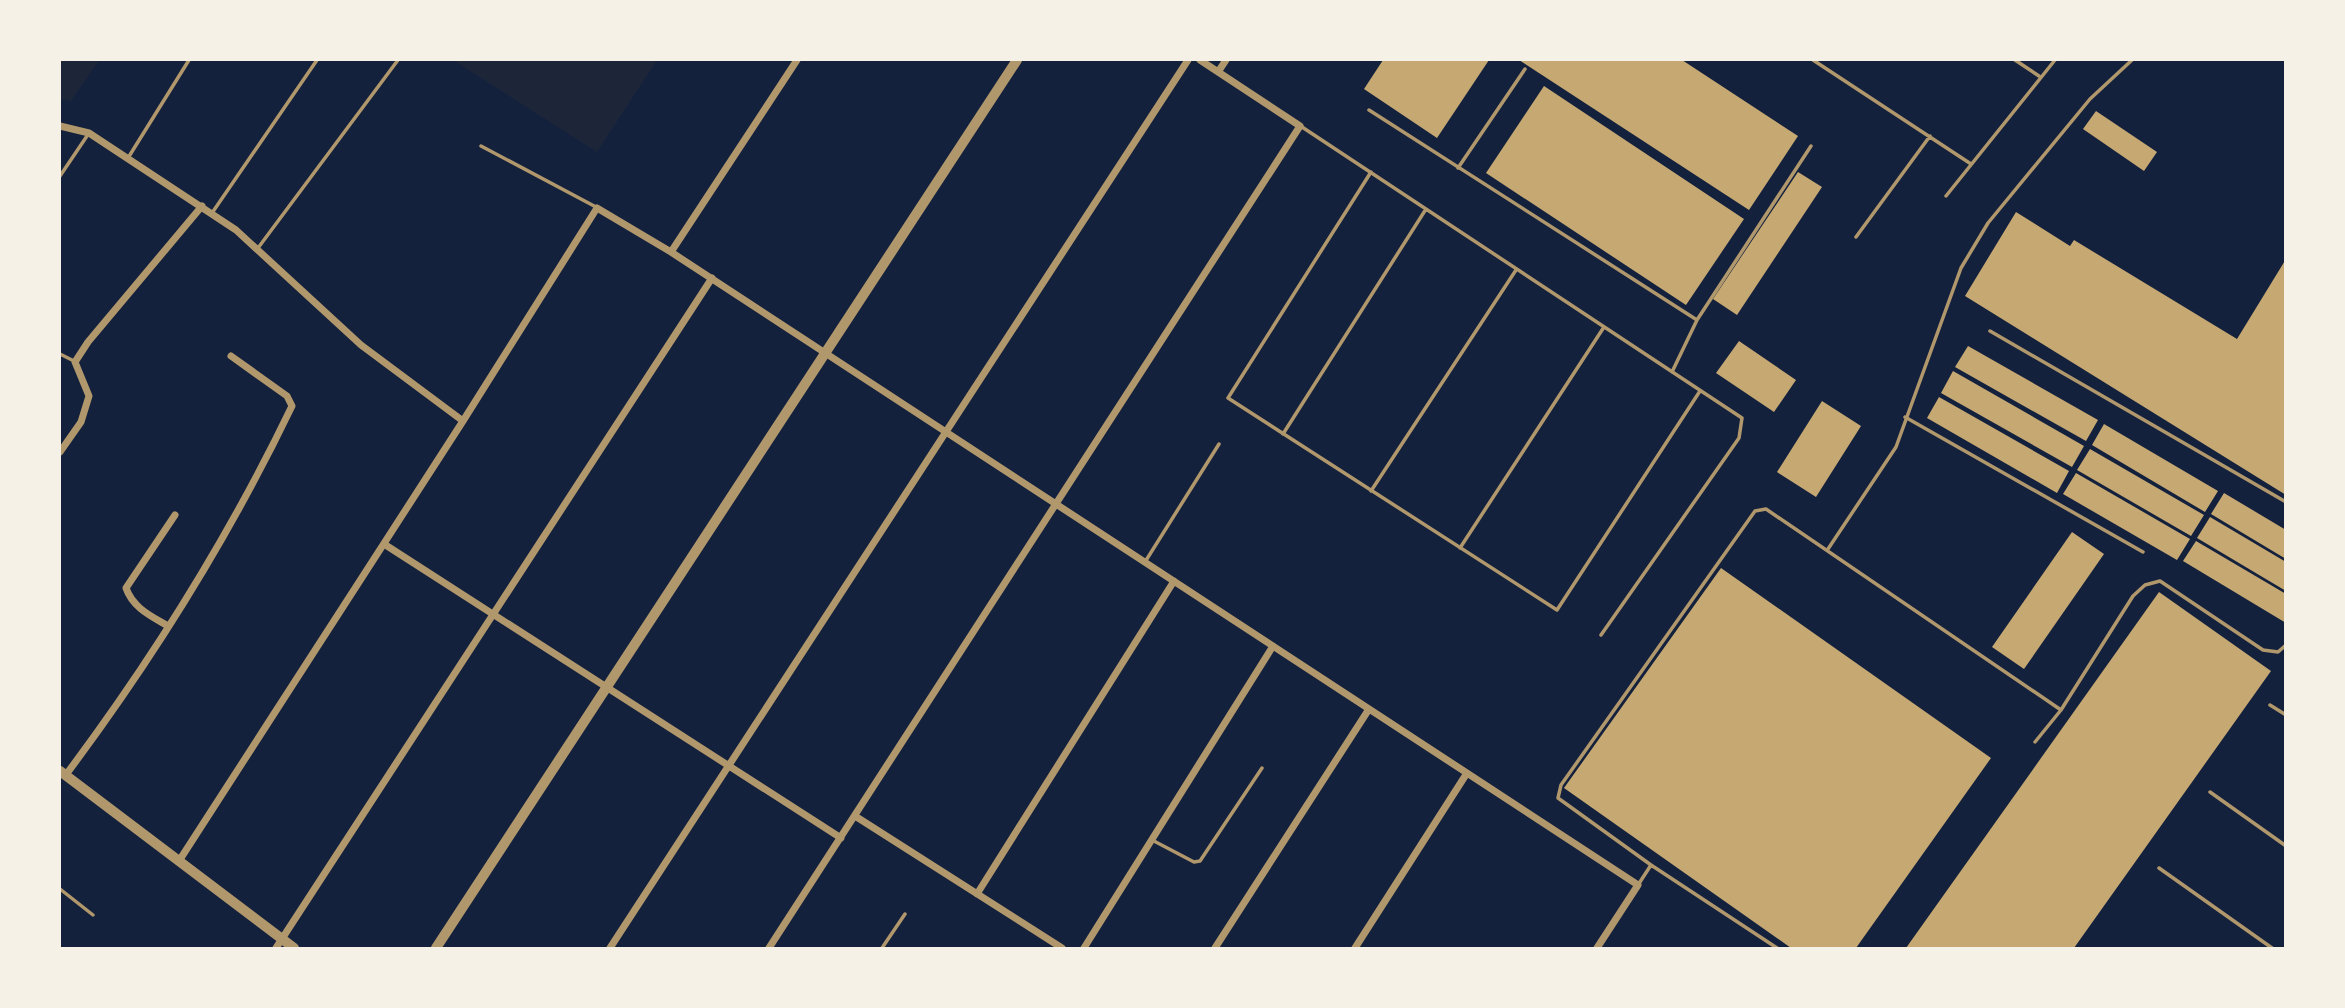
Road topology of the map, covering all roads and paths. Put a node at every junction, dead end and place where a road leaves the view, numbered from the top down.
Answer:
1 (189, 60) edge
2 (317, 60) edge
3 (398, 60) edge
4 (797, 60) edge
5 (1017, 60) edge
6 (1188, 60) edge
7 (1200, 60) edge
8 (1226, 60) edge
9 (1813, 60) edge
10 (2015, 60) edge
11 (2054, 60) edge
12 (2132, 60) edge
13 (1525, 69) dead end
14 (1218, 72) junction
15 (2040, 76) junction
16 (1369, 110) dead end
17 (60, 126) edge
18 (1300, 126) junction
19 (89, 133) junction
20 (1930, 136) junction
21 (481, 146) dead end
22 (1811, 146) dead end
23 (128, 158) junction
24 (1971, 163) junction
25 (1458, 168) junction
26 (1371, 172) junction
27 (60, 176) edge
28 (1946, 196) dead end
29 (202, 206) junction
30 (597, 208) junction
31 (1426, 209) junction
32 (212, 213) junction
33 (1856, 237) dead end
34 (256, 250) junction
35 (671, 251) junction
36 (1516, 269) junction
37 (712, 278) junction
38 (1697, 320) junction
39 (1604, 327) junction
40 (1990, 331) dead end
41 (826, 352) junction
42 (60, 354) edge
43 (231, 356) dead end
44 (75, 362) junction
45 (1672, 372) junction
46 (1700, 391) junction
47 (1905, 417) junction
48 (463, 421) junction
49 (947, 432) junction
50 (1283, 434) junction
51 (1219, 444) dead end
52 (60, 452) edge
53 (1371, 491) junction
54 (2286, 502) edge
55 (1058, 505) junction
56 (175, 515) dead end
57 (384, 544) junction
58 (1460, 548) junction
59 (1828, 549) junction
60 (2143, 552) dead end
61 (1145, 562) junction
62 (1174, 580) junction
63 (494, 615) junction
64 (168, 626) junction
65 (1601, 635) dead end
66 (2286, 645) edge
67 (1273, 646) junction
68 (607, 688) junction
69 (2270, 705) dead end
70 (1369, 709) junction
71 (2061, 710) junction
72 (2286, 715) edge
73 (2035, 741) dead end
74 (729, 766) junction
75 (1262, 768) dead end
76 (62, 773) edge
77 (1467, 773) junction
78 (2210, 792) dead end
79 (855, 816) junction
80 (841, 838) junction
81 (1152, 840) junction
82 (2286, 846) edge
83 (179, 860) junction
84 (1651, 866) junction
85 (2159, 868) dead end
86 (1638, 885) junction
87 (60, 889) edge
88 (977, 894) junction
89 (905, 914) dead end
90 (93, 915) dead end
91 (279, 944) edge
92 (294, 948) edge
93 (436, 948) edge
94 (611, 948) edge
95 (769, 948) edge
96 (883, 948) edge
97 (1062, 948) edge
98 (1084, 948) edge
99 (1215, 948) edge
100 (1355, 948) edge
101 (1597, 948) edge
102 (1777, 948) edge
103 (2272, 948) edge

1 - 23 lane
2 - 32 lane
3 - 34 lane
4 - 35 street
5 - 41 street
6 - 49 street
7 - 14 street
8 - 14 street
9 - 20 lane
10 - 15 lane
11 - 15 lane
12 - 47 lane
13 - 25 lane
14 - 18 street
15 - 24 lane
16 - 25 lane
17 - 19 street
18 - 26 lane
18 - 55 street
19 - 23 street
19 - 27 lane
20 - 24 lane
20 - 33 lane
21 - 30 lane
22 - 38 lane
23 - 29 street
24 - 28 lane
25 - 38 lane
26 - 31 lane
26 - 50 lane
29 - 32 street
29 - 44 street
30 - 35 street
30 - 48 street
31 - 36 lane
31 - 50 lane
32 - 34 street
34 - 48 street
35 - 37 street
36 - 39 lane
36 - 53 lane
37 - 41 street
37 - 63 street
38 - 45 lane
39 - 45 lane
39 - 58 lane
40 - 54 lane
41 - 49 street
41 - 68 street
42 - 44 lane
43 - 64 street
44 - 52 street
45 - 46 lane
46 - 58 lane
46 - 65 lane
47 - 59 lane
47 - 60 lane
48 - 57 street
49 - 55 street
49 - 74 street
50 - 53 lane
51 - 61 lane
53 - 58 lane
55 - 61 street
55 - 79 street
56 - 64 street
57 - 63 street
57 - 83 street
59 - 71 lane
59 - 84 lane
61 - 62 street
62 - 67 street
62 - 88 street
63 - 68 street
63 - 91 street
64 - 76 street
66 - 71 lane
67 - 70 street
67 - 81 street
68 - 74 street
68 - 93 street
69 - 72 lane
70 - 77 street
70 - 99 street
71 - 73 lane
74 - 80 street
74 - 94 street
75 - 81 lane
76 - 83 street
77 - 86 street
77 - 100 street
78 - 82 lane
79 - 80 street
79 - 88 street
80 - 95 street
81 - 98 street
83 - 91 street
84 - 86 lane
84 - 102 lane
85 - 103 lane
86 - 101 street
87 - 90 lane
88 - 97 street
89 - 96 lane
91 - 92 street

